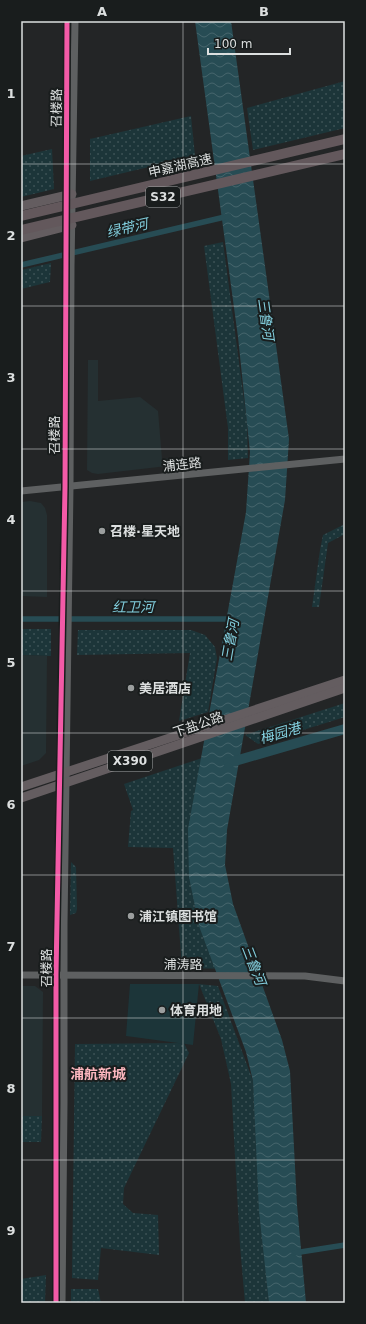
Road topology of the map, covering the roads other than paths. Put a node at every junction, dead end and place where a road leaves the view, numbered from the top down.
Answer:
1 (67, 21) edge
2 (75, 21) edge
3 (345, 139) edge
4 (345, 154) edge
5 (69, 194) junction
6 (21, 206) edge
7 (21, 216) edge
8 (69, 226) junction
9 (21, 230) edge
10 (21, 238) edge
11 (345, 459) edge
12 (68, 486) junction
13 (21, 491) edge
14 (345, 680) edge
15 (345, 688) edge
16 (248, 716) junction
17 (63, 779) junction
18 (21, 787) edge
19 (21, 798) edge
20 (21, 975) edge
21 (56, 975) junction
22 (64, 975) junction
23 (345, 981) edge
24 (56, 1303) edge
25 (62, 1303) edge

1 - 5 street, 召楼路
2 - 5 street, 召楼路
3 - 7 highway, 申嘉湖高速 / S32
4 - 9 highway, 申嘉湖高速 / S32
5 - 6 main road
5 - 8 street
8 - 10 main road
8 - 12 street, 召楼路
11 - 12 street, 浦连路
12 - 13 street, 浦连路
12 - 17 street, 召楼路
14 - 16 main road, 下盐公路 / X390
15 - 16 main road, 下盐公路 / X390
16 - 17 main road, 下盐公路 / X390
16 - 17 main road, 下盐公路 / X390
17 - 18 main road
17 - 19 main road
17 - 21 street, 召楼路
17 - 22 street, 召楼路
20 - 21 street, 浦涛路
21 - 22 street, 浦涛路
21 - 24 street, 召楼路
22 - 23 street, 浦涛路
22 - 25 street, 召楼路

